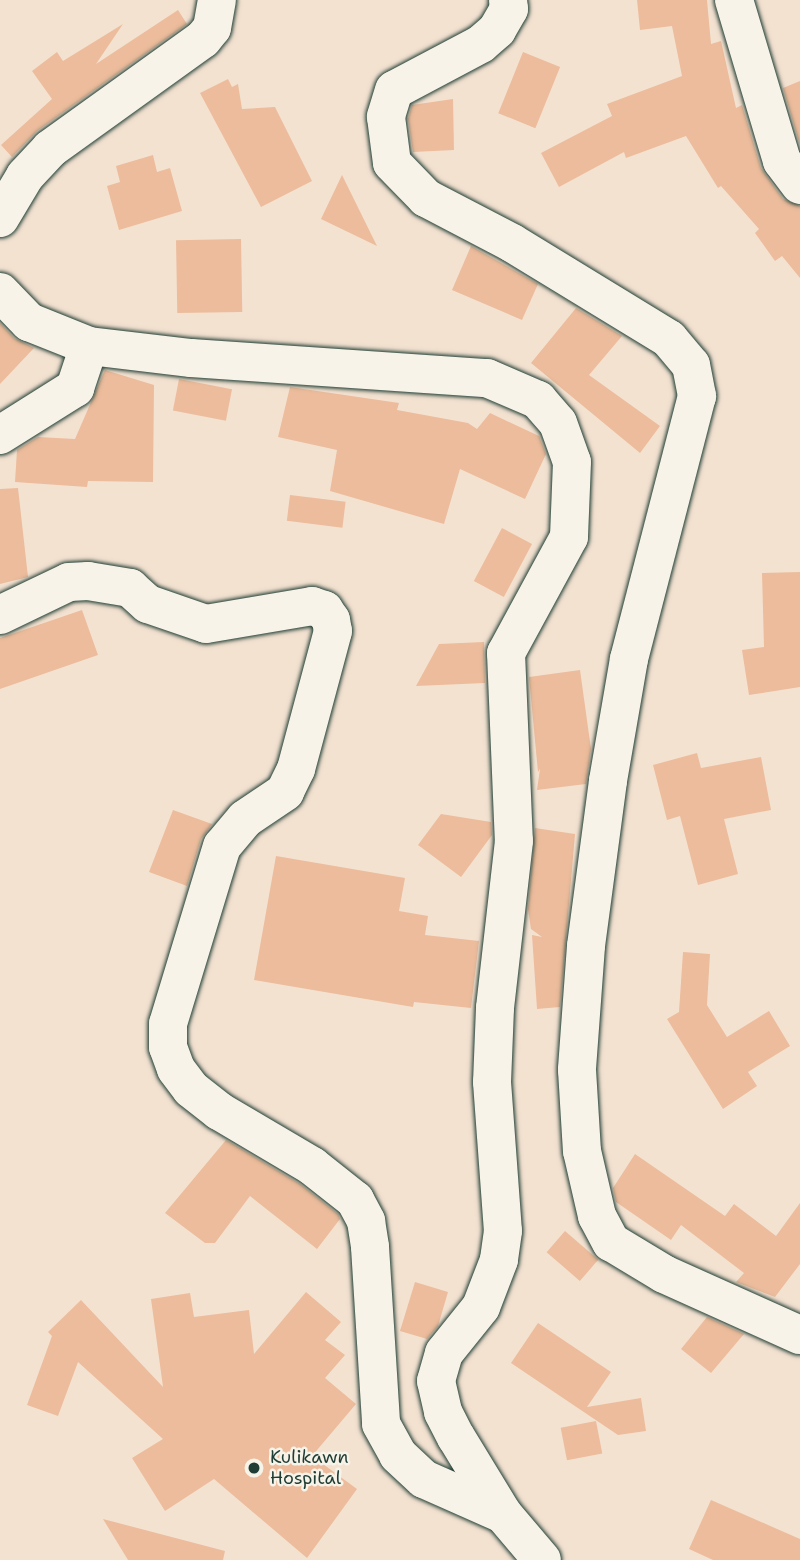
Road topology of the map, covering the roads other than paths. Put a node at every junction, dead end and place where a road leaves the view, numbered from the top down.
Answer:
1 (217, 0) edge
2 (508, 0) edge
3 (734, 0) edge
4 (800, 185) edge
5 (0, 218) edge
6 (0, 292) edge
7 (89, 346) junction
8 (0, 435) edge
9 (0, 615) edge
10 (800, 1335) edge
11 (503, 1514) junction
12 (542, 1560) edge

1 - 5 street
2 - 10 street
3 - 4 street
6 - 7 street
7 - 8 street
7 - 11 street
9 - 11 street
11 - 12 street

